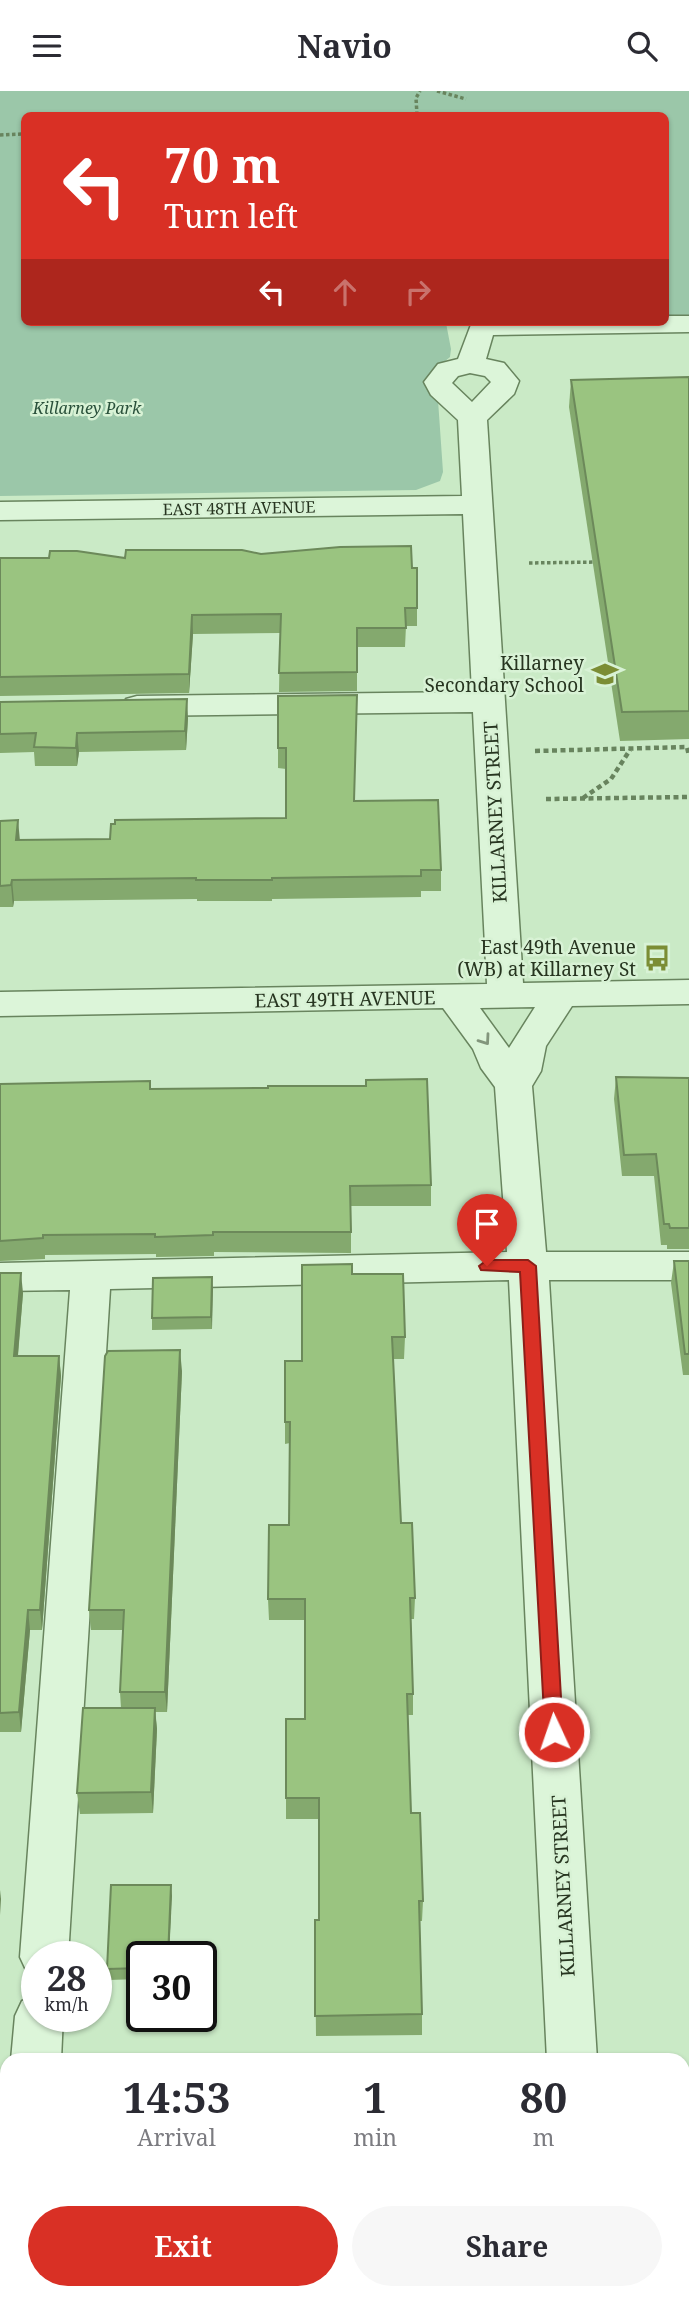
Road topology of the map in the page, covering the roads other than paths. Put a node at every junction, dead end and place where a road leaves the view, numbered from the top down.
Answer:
1 (669, 324) edge
2 (689, 324) edge
3 (551, 326) edge
4 (471, 365) junction
5 (472, 418) junction
6 (478, 505) junction
7 (0, 511) edge
8 (488, 702) junction
9 (112, 707) edge
10 (689, 992) edge
11 (561, 995) junction
12 (506, 996) junction
13 (454, 997) junction
14 (0, 1004) edge
15 (513, 1084) junction
16 (528, 1266) junction
17 (689, 1266) edge
18 (91, 1275) junction
19 (0, 1276) edge
20 (45, 1941) edge
21 (38, 2032) edge
22 (36, 2053) edge
23 (572, 2053) edge

1 - 2 street
3 - 4 street
4 - 5 street
4 - 5 street
5 - 6 street, KILLARNEY STREET
6 - 7 street, EAST 48TH AVENUE
6 - 8 street, KILLARNEY STREET
8 - 9 street
8 - 12 street, KILLARNEY STREET
10 - 11 street, EAST 49TH AVENUE
11 - 12 street, EAST 49TH AVENUE
11 - 15 street
12 - 13 street, EAST 49TH AVENUE
13 - 14 street, EAST 49TH AVENUE
13 -> 15 street
15 - 16 street, KILLARNEY STREET
16 - 17 street
16 - 18 street
16 - 23 street, KILLARNEY STREET
18 - 19 street
18 - 20 street
21 - 22 street

